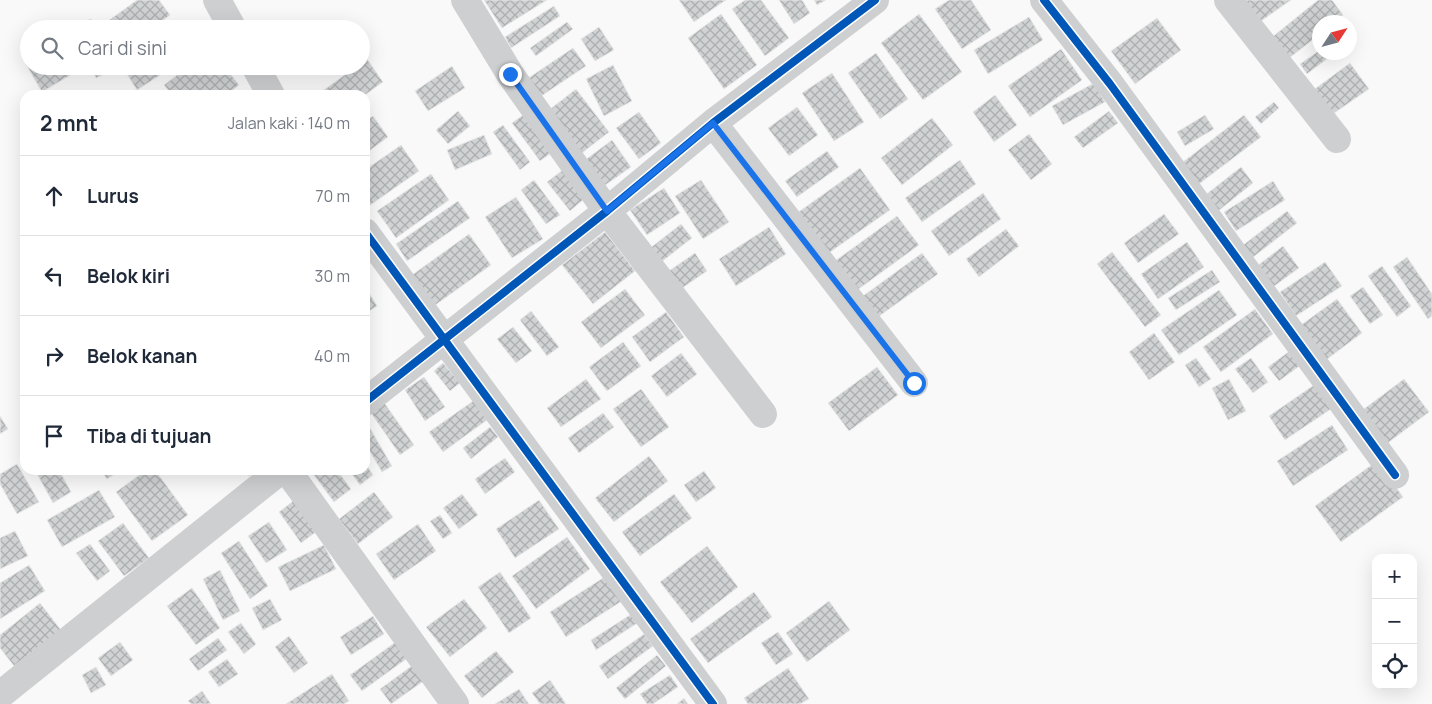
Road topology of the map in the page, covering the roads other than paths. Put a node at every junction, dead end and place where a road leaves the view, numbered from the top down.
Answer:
1 (217, 0) edge
2 (465, 0) edge
3 (875, 0) edge
4 (1044, 0) edge
5 (1228, 0) edge
6 (228, 20) edge
7 (260, 75) edge
8 (268, 90) edge
9 (713, 123) junction
10 (1337, 139) dead end
11 (607, 211) junction
12 (370, 239) edge
13 (442, 340) junction
14 (914, 383) dead end
15 (370, 398) edge
16 (763, 414) dead end
17 (276, 475) edge
18 (291, 475) edge
19 (1396, 475) dead end
20 (0, 695) edge
21 (455, 704) edge
22 (713, 704) edge

1 - 6 street
2 - 11 street
3 - 9 street
4 - 19 street
5 - 10 street
7 - 8 street
9 - 11 street
9 - 14 street
11 - 13 street
11 - 16 street
12 - 13 street
13 - 15 street
13 - 22 street
17 - 20 street
18 - 21 street

